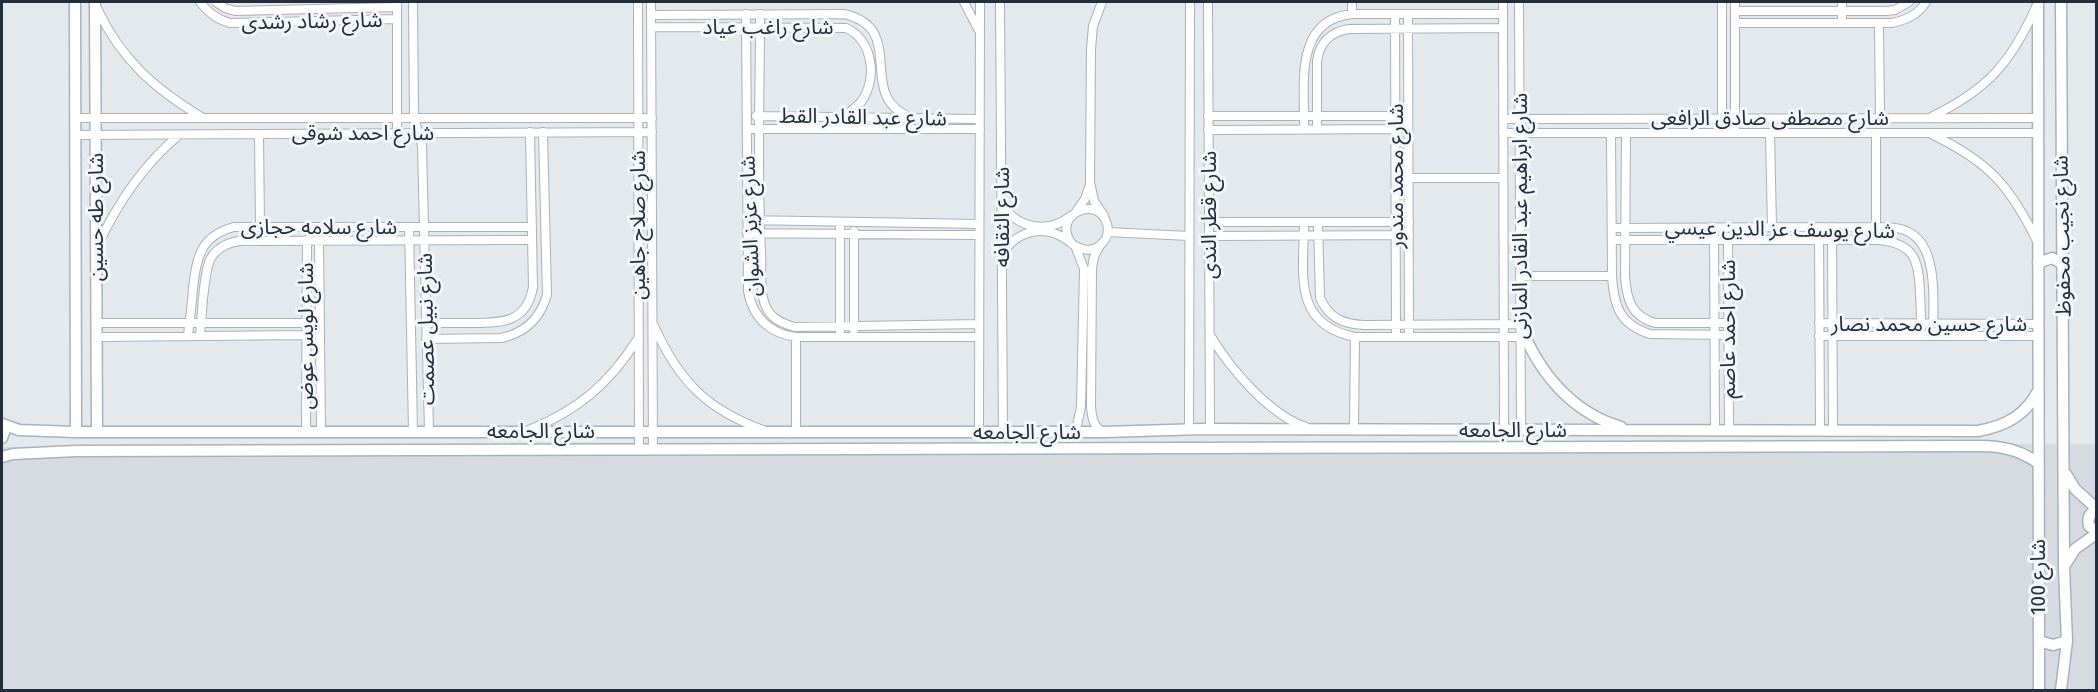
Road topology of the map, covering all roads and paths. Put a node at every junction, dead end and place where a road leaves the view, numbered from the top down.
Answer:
1 (75, 2) edge
2 (95, 2) edge
3 (200, 2) edge
4 (216, 2) edge
5 (413, 2) edge
6 (638, 2) edge
7 (651, 2) edge
8 (964, 2) edge
9 (980, 2) edge
10 (1000, 2) edge
11 (1102, 2) edge
12 (1190, 2) edge
13 (1208, 2) edge
14 (1352, 2) edge
15 (1503, 2) edge
16 (1519, 2) edge
17 (1722, 2) edge
18 (1735, 2) edge
19 (1830, 2) edge
20 (1842, 2) edge
21 (1909, 2) edge
22 (1926, 2) edge
23 (2038, 2) edge
24 (2061, 2) edge
25 (397, 4) edge
26 (291, 5) edge
27 (303, 5) edge
28 (253, 10) junction
29 (1735, 11) junction
30 (1830, 11) junction
31 (1842, 11) junction
32 (746, 14) junction
33 (760, 14) junction
34 (1353, 14) junction
35 (1395, 14) junction
36 (1503, 14) junction
37 (651, 15) junction
38 (1408, 15) junction
39 (397, 19) junction
40 (253, 23) junction
41 (1735, 23) junction
42 (1830, 23) junction
43 (1842, 23) junction
44 (1879, 23) junction
45 (651, 27) junction
46 (746, 27) junction
47 (760, 27) junction
48 (1503, 28) junction
49 (1395, 29) junction
50 (1408, 29) junction
51 (980, 33) junction
52 (747, 116) junction
53 (760, 116) junction
54 (1208, 116) junction
55 (1304, 116) junction
56 (1317, 116) junction
57 (1395, 116) junction
58 (1408, 116) junction
59 (842, 117) junction
60 (75, 118) junction
61 (397, 118) junction
62 (414, 118) junction
63 (638, 118) junction
64 (652, 118) junction
65 (912, 118) junction
66 (1722, 118) junction
67 (1735, 118) junction
68 (1880, 118) junction
69 (1929, 118) junction
70 (2038, 118) junction
71 (95, 119) junction
72 (204, 119) junction
73 (980, 119) junction
74 (1503, 119) junction
75 (1520, 119) junction
76 (747, 129) junction
77 (760, 129) junction
78 (980, 129) junction
79 (1304, 129) junction
80 (1317, 129) junction
81 (1395, 129) junction
82 (1408, 129) junction
83 (1208, 130) junction
84 (530, 132) junction
85 (543, 132) junction
86 (638, 132) junction
87 (652, 132) junction
88 (397, 133) junction
89 (418, 133) junction
90 (1503, 133) junction
91 (1520, 133) junction
92 (1611, 133) junction
93 (1626, 133) junction
94 (1722, 133) junction
95 (1734, 133) junction
96 (1770, 133) junction
97 (1876, 133) junction
98 (1929, 133) junction
99 (2038, 133) junction
100 (260, 134) junction
101 (75, 135) junction
102 (95, 135) junction
103 (180, 135) junction
104 (1408, 178) junction
105 (1503, 178) junction
106 (1090, 182) junction
107 (1002, 202) junction
108 (1073, 214) junction
109 (1104, 216) junction
110 (747, 220) junction
111 (760, 220) junction
112 (840, 222) junction
113 (854, 222) junction
114 (1209, 222) junction
115 (1304, 222) junction
116 (1318, 222) junction
117 (1396, 222) junction
118 (1409, 222) junction
119 (979, 224) junction
120 (260, 227) junction
121 (336, 227) junction
122 (410, 227) junction
123 (423, 227) junction
124 (532, 227) junction
125 (1728, 227) junction
126 (1772, 227) junction
127 (1819, 227) junction
128 (1832, 227) junction
129 (1876, 227) junction
130 (1612, 228) junction
131 (1625, 228) junction
132 (1714, 228) junction
133 (1108, 232) junction
134 (747, 233) junction
135 (760, 233) junction
136 (840, 234) junction
137 (854, 234) junction
138 (979, 235) junction
139 (1396, 235) junction
140 (1409, 235) junction
141 (1189, 236) junction
142 (1209, 236) junction
143 (1304, 236) junction
144 (1318, 236) junction
145 (307, 240) junction
146 (319, 240) junction
147 (337, 240) junction
148 (410, 240) junction
149 (424, 240) junction
150 (532, 240) junction
151 (1612, 240) junction
152 (1625, 240) junction
153 (1714, 240) junction
154 (1728, 240) junction
155 (1819, 240) junction
156 (1832, 240) junction
157 (2038, 244) junction
158 (1074, 245) junction
159 (1100, 246) junction
160 (96, 249) junction
161 (1002, 255) junction
162 (2038, 262) junction
163 (2061, 263) junction
164 (1520, 276) junction
165 (1612, 276) junction
166 (96, 323) junction
167 (189, 323) junction
168 (201, 323) junction
169 (306, 323) junction
170 (426, 323) junction
171 (1713, 323) junction
172 (1728, 323) junction
173 (1819, 323) junction
174 (1833, 323) junction
175 (653, 324) junction
176 (979, 324) junction
177 (1503, 324) junction
178 (1520, 324) junction
179 (1921, 324) junction
180 (1933, 324) junction
181 (2038, 324) junction
182 (1396, 325) junction
183 (1409, 325) junction
184 (840, 326) junction
185 (854, 326) junction
186 (1209, 334) junction
187 (1728, 334) junction
188 (188, 335) junction
189 (200, 335) junction
190 (306, 335) junction
191 (1713, 335) junction
192 (1819, 336) junction
193 (1832, 336) junction
194 (1922, 336) junction
195 (1934, 336) junction
196 (2038, 336) junction
197 (96, 337) junction
198 (840, 337) junction
199 (854, 337) junction
200 (979, 337) junction
201 (1355, 337) junction
202 (1396, 337) junction
203 (1409, 337) junction
204 (1503, 337) junction
205 (1520, 337) junction
206 (796, 338) junction
207 (426, 339) junction
208 (638, 339) junction
209 (2038, 391) junction
210 (4, 425) edge
211 (1189, 429) junction
212 (1210, 429) junction
213 (1316, 429) junction
214 (1354, 429) junction
215 (1504, 430) junction
216 (1521, 430) junction
217 (1642, 430) junction
218 (1715, 430) junction
219 (1729, 430) junction
220 (306, 431) junction
221 (321, 431) junction
222 (413, 431) junction
223 (429, 431) junction
224 (526, 431) junction
225 (639, 431) junction
226 (654, 431) junction
227 (764, 431) junction
228 (796, 431) junction
229 (1820, 431) junction
230 (1833, 431) junction
231 (1931, 431) junction
232 (76, 432) junction
233 (97, 432) junction
234 (213, 432) junction
235 (979, 432) junction
236 (1003, 432) junction
237 (1070, 432) junction
238 (1105, 432) junction
239 (2, 438) edge
240 (1930, 446) junction
241 (1105, 448) junction
242 (639, 449) junction
243 (654, 449) junction
244 (213, 450) junction
245 (4, 454) edge
246 (2038, 463) junction
247 (2064, 471) junction
248 (2097, 509) edge
249 (2097, 532) edge
250 (2064, 568) junction
251 (2038, 641) junction
252 (2067, 641) junction
253 (2039, 690) edge
254 (2061, 690) edge

1 - 60 street, شارع طه حسين
2 - 71 street, شارع طه حسين
2 - 72 street
3 - 40 street, شارع رشاد رشدى
4 - 28 street, شارع رشاد رشدى
5 - 62 street, شارع نبيل عصمت
6 - 63 street, شارع صلاح جاهين
7 - 37 street, شارع صلاح جاهين
8 - 51 street
9 - 51 street, شارع الثقافه
10 - 107 street, شارع الثقافه
11 - 106 street
12 - 141 street, شارع قطر الندى
13 - 54 street, شارع قطر الندى
14 - 34 street
15 - 36 street, شارع ابراهيم عبد القادر المازنى
16 - 75 street, شارع ابراهيم عبد القادر المازنى
17 - 66 street
18 - 29 street
19 - 30 street
20 - 31 street
21 - 31 street
22 - 44 street
23 - 69 street
23 - 70 street, شارع نجيب محفوظ
24 - 163 street, شارع نجيب محفوظ
25 - 27 street, شارع رشاد رشدى
25 - 39 street
26 - 27 street, شارع رشاد رشدى
26 - 28 street, شارع رشاد رشدى
28 - 40 street
29 - 30 street
29 - 41 street
30 - 31 street
30 - 42 street
31 - 43 street
32 - 33 street, شارع راغب عياد
32 - 37 street, شارع راغب عياد
32 - 46 street, شارع عزيز الشوان
33 - 47 street, شارع عزيز الشوان
33 - 65 street, شارع راغب عياد
34 - 35 street
34 - 55 street
35 - 38 street
35 - 49 street, شارع محمد مندور
36 - 38 street
36 - 48 street, شارع ابراهيم عبد القادر المازنى
37 - 45 street, شارع صلاح جاهين
38 - 50 street, شارع محمد مندور
39 - 40 street, شارع رشاد رشدى
39 - 61 street
41 - 42 street
41 - 67 street
42 - 43 street
43 - 44 street
44 - 68 street
45 - 46 street, شارع راغب عياد
45 - 64 street, شارع صلاح جاهين
46 - 47 street, شارع راغب عياد
46 - 52 street, شارع عزيز الشوان
47 - 53 street, شارع عزيز الشوان
47 - 59 street, شارع راغب عياد
48 - 50 street
48 - 74 street, شارع ابراهيم عبد القادر المازنى
49 - 50 street
49 - 56 street
49 - 57 street, شارع محمد مندور
50 - 58 street, شارع محمد مندور
51 - 73 street, شارع الثقافه
52 - 53 street, شارع عبد القادر القط
52 - 76 street, شارع عزيز الشوان
53 - 59 street, شارع عبد القادر القط
53 - 77 street, شارع عزيز الشوان
54 - 55 street
54 - 83 street, شارع قطر الندى
55 - 56 street
55 - 79 street
56 - 57 street
56 - 80 street
57 - 58 street
57 - 81 street, شارع محمد مندور
58 - 82 street, شارع محمد مندور
59 - 65 street, شارع عبد القادر القط
60 - 71 street, شارع احمد شوقى
60 - 101 street, شارع طه حسين
61 - 62 street, شارع احمد شوقى
61 - 72 street, شارع احمد شوقى
61 - 88 street
62 - 63 street, شارع احمد شوقى
62 - 89 street, شارع نبيل عصمت
63 - 64 street, شارع احمد شوقى
63 - 86 street, شارع صلاح جاهين
64 - 87 street, شارع صلاح جاهين
65 - 73 street, شارع عبد القادر القط
66 - 67 street, شارع مصطفى صادق الرافعى
66 - 75 street, شارع مصطفى صادق الرافعى
66 - 94 street
67 - 68 street, شارع مصطفى صادق الرافعى
67 - 95 street
68 - 69 street, شارع مصطفى صادق الرافعى
69 - 70 street, شارع مصطفى صادق الرافعى
70 - 99 street, شارع نجيب محفوظ
71 - 72 street, شارع احمد شوقى
71 - 102 street, شارع طه حسين
73 - 78 street, شارع الثقافه
74 - 75 street, شارع مصطفى صادق الرافعى
74 - 90 street, شارع ابراهيم عبد القادر المازنى
75 - 91 street, شارع ابراهيم عبد القادر المازنى
76 - 77 street, شارع عبد القادر القط
76 - 110 street, شارع عزيز الشوان
77 - 78 street, شارع عبد القادر القط
77 - 111 street, شارع عزيز الشوان
78 - 119 street, شارع الثقافه
79 - 80 street
79 - 83 street
80 - 81 street
81 - 82 street
81 - 117 street, شارع محمد مندور
82 - 104 street, شارع محمد مندور
83 - 114 street, شارع قطر الندى
84 - 85 street, شارع احمد شوقى
84 - 89 street, شارع احمد شوقى
84 - 124 street
85 - 86 street, شارع احمد شوقى
85 - 207 street
86 - 87 street, شارع احمد شوقى
86 - 208 street, شارع صلاح جاهين
87 - 175 street, شارع صلاح جاهين
88 - 89 street, شارع احمد شوقى
88 - 100 street, شارع احمد شوقى
89 - 123 street, شارع نبيل عصمت
90 - 91 street, شارع مصطفى صادق الرافعى
90 - 105 street, شارع ابراهيم عبد القادر المازنى
91 - 92 street, شارع مصطفى صادق الرافعى
91 - 164 street, شارع ابراهيم عبد القادر المازنى
92 - 93 street, شارع مصطفى صادق الرافعى
92 - 130 street
93 - 94 street, شارع مصطفى صادق الرافعى
93 - 131 street
94 - 95 street, شارع مصطفى صادق الرافعى
95 - 96 street, شارع مصطفى صادق الرافعى
96 - 97 street, شارع مصطفى صادق الرافعى
96 - 126 street
97 - 98 street, شارع مصطفى صادق الرافعى
97 - 129 street
98 - 99 street, شارع مصطفى صادق الرافعى
98 - 157 street
99 - 157 street, شارع نجيب محفوظ
100 - 103 street, شارع احمد شوقى
100 - 120 street
101 - 102 street, شارع احمد شوقى
101 - 232 street, شارع طه حسين
102 - 103 street, شارع احمد شوقى
102 - 160 street, شارع طه حسين
103 - 160 street
104 - 105 street
104 - 118 street, شارع محمد مندور
105 - 177 street, شارع ابراهيم عبد القادر المازنى
106 - 108 street
106 - 109 street
107 - 108 street
107 - 161 street, شارع الثقافه
108 - 109 street
108 - 158 street
109 - 133 street
110 - 111 street
110 - 134 street, شارع عزيز الشوان
111 - 112 street
111 - 135 street, شارع عزيز الشوان
112 - 113 street
112 - 136 street
113 - 119 street
113 - 137 street
114 - 115 street
114 - 142 street, شارع قطر الندى
115 - 116 street
115 - 143 street
116 - 117 street
116 - 144 street
117 - 118 street
117 - 139 street, شارع محمد مندور
118 - 140 street, شارع محمد مندور
119 - 138 street, شارع الثقافه
120 - 121 street, شارع سلامه حجازى
120 - 167 street, شارع سلامه حجازى
121 - 122 street, شارع سلامه حجازى
121 - 147 street
122 - 123 street, شارع سلامه حجازى
122 - 148 street, شارع نبيل عصمت
123 - 124 street, شارع سلامه حجازى
123 - 149 street, شارع نبيل عصمت
124 - 150 street
125 - 126 street, شارع يوسف عز الدين عيسي
125 - 132 street, شارع يوسف عز الدين عيسي
125 - 154 street, شارع احمد عاصم
126 - 127 street, شارع يوسف عز الدين عيسي
127 - 128 street, شارع يوسف عز الدين عيسي
127 - 155 street
128 - 129 street, شارع يوسف عز الدين عيسي
128 - 156 street
129 - 180 street, شارع يوسف عز الدين عيسي
130 - 131 street, شارع يوسف عز الدين عيسي
130 - 151 street
131 - 132 street, شارع يوسف عز الدين عيسي
131 - 152 street
132 - 153 street, شارع احمد عاصم
133 - 141 street
133 - 159 street
134 - 135 street
134 - 206 street, شارع عزيز الشوان
135 - 136 street
135 - 184 street, شارع عزيز الشوان
136 - 137 street
136 - 184 street
137 - 138 street
137 - 185 street
138 - 176 street, شارع الثقافه
139 - 140 street
139 - 144 street
139 - 182 street, شارع محمد مندور
140 - 183 street, شارع محمد مندور
141 - 211 street, شارع قطر الندى
142 - 143 street
142 - 186 street, شارع قطر الندى
143 - 144 street
143 - 201 street
144 - 182 street
145 - 146 street, شارع سلامه حجازى
145 - 168 street, شارع سلامه حجازى
145 - 169 street, شارع لويس عوض
146 - 147 street, شارع سلامه حجازى
146 - 221 street, شارع لويس عوض
147 - 148 street, شارع سلامه حجازى
148 - 149 street, شارع سلامه حجازى
148 - 222 street, شارع نبيل عصمت
149 - 150 street, شارع سلامه حجازى
149 - 170 street, شارع نبيل عصمت
150 - 170 street
151 - 152 street, شارع يوسف عز الدين عيسي
151 - 165 street
152 - 153 street, شارع يوسف عز الدين عيسي
152 - 171 street
153 - 154 street, شارع يوسف عز الدين عيسي
153 - 171 street, شارع احمد عاصم
154 - 155 street, شارع يوسف عز الدين عيسي
154 - 172 street, شارع احمد عاصم
155 - 156 street, شارع يوسف عز الدين عيسي
155 - 173 street
156 - 174 street
156 - 179 street, شارع يوسف عز الدين عيسي
157 - 162 street, شارع نجيب محفوظ
158 - 159 street
158 - 161 street
158 - 237 street
159 - 238 street
160 - 166 street, شارع طه حسين
161 - 236 street, شارع الثقافه
162 - 163 street
162 - 181 street, شارع نجيب محفوظ
163 - 247 street, شارع نجيب محفوظ
164 - 165 street
164 - 178 street, شارع ابراهيم عبد القادر المازنى
165 - 191 street
166 - 167 street
166 - 197 street, شارع طه حسين
167 - 168 street
167 - 188 street, شارع سلامه حجازى
168 - 169 street
168 - 189 street, شارع سلامه حجازى
169 - 190 street, شارع لويس عوض
170 - 207 street, شارع نبيل عصمت
171 - 172 street
171 - 191 street, شارع احمد عاصم
172 - 187 street, شارع احمد عاصم
173 - 174 street, شارع حسين محمد نصار
173 - 192 street
174 - 179 street, شارع حسين محمد نصار
174 - 193 street
175 - 226 street, شارع صلاح جاهين
175 - 227 street
176 - 185 street, شارع عزيز الشوان
176 - 200 street, شارع الثقافه
177 - 178 street
177 - 183 street
177 - 204 street, شارع ابراهيم عبد القادر المازنى
178 - 205 street, شارع ابراهيم عبد القادر المازنى
178 - 217 street
179 - 180 street, شارع حسين محمد نصار
179 - 194 street, شارع يوسف عز الدين عيسي
180 - 181 street, شارع حسين محمد نصار
180 - 195 street, شارع يوسف عز الدين عيسي
181 - 196 street, شارع نجيب محفوظ
182 - 183 street
182 - 202 street, شارع محمد مندور
183 - 203 street, شارع محمد مندور
184 - 185 street, شارع عزيز الشوان
184 - 198 street
185 - 199 street
186 - 212 street, شارع قطر الندى
186 - 213 street
187 - 191 street
187 - 219 street, شارع احمد عاصم
188 - 189 street
188 - 197 street
189 - 190 street
190 - 220 street, شارع لويس عوض
191 - 218 street, شارع احمد عاصم
192 - 193 street, شارع حسين محمد نصار
192 - 229 street
193 - 194 street, شارع حسين محمد نصار
193 - 230 street
194 - 195 street, شارع حسين محمد نصار
195 - 196 street, شارع حسين محمد نصار
196 - 209 street, شارع نجيب محفوظ
197 - 233 street, شارع طه حسين
198 - 199 street, شارع عزيز الشوان
198 - 206 street, شارع عزيز الشوان
199 - 200 street, شارع عزيز الشوان
200 - 235 street, شارع الثقافه
201 - 202 street
201 - 214 street
202 - 203 street
203 - 204 street
204 - 205 street
204 - 215 street, شارع ابراهيم عبد القادر المازنى
205 - 216 street, شارع ابراهيم عبد القادر المازنى
206 - 228 street
207 - 223 street, شارع نبيل عصمت
208 - 224 street
208 - 225 street, شارع صلاح جاهين
209 - 231 street, شارع الجامعه
209 - 246 street, شارع نجيب محفوظ
210 - 232 street, شارع الجامعه
210 - 239 street
211 - 212 street, شارع الجامعه
211 - 238 street, شارع الجامعه
212 - 213 street, شارع الجامعه
213 - 214 street, شارع الجامعه
214 - 215 street, شارع الجامعه
215 - 216 street, شارع الجامعه
216 - 217 street, شارع الجامعه
217 - 218 street, شارع الجامعه
218 - 219 street, شارع الجامعه
219 - 229 street, شارع الجامعه
220 - 221 street, شارع الجامعه
220 - 234 street, شارع الجامعه
221 - 222 street, شارع الجامعه
222 - 223 street, شارع الجامعه
223 - 224 street, شارع الجامعه
224 - 225 street, شارع الجامعه
225 - 226 street, شارع الجامعه
225 - 242 street, شارع صلاح جاهين
226 - 227 street, شارع الجامعه
226 - 243 street, شارع صلاح جاهين
227 - 228 street, شارع الجامعه
228 - 235 street, شارع الجامعه
229 - 230 street, شارع الجامعه
230 - 231 street, شارع الجامعه
231 - 240 street
232 - 233 street, شارع الجامعه
233 - 234 street, شارع الجامعه
234 - 244 street
235 - 236 street, شارع الجامعه
236 - 237 street, شارع الجامعه
237 - 238 street, شارع الجامعه
238 - 241 street
240 - 241 street, شارع الجامعه
240 - 246 street, شارع الجامعه
241 - 243 street, شارع الجامعه
242 - 243 street, شارع الجامعه
242 - 244 street, شارع الجامعه
244 - 245 street, شارع الجامعه
246 - 251 street, شارع 100
247 - 248 street
247 - 250 street, شارع 100
248 - 249 street
249 - 250 street
250 - 252 street, شارع 100
251 - 252 street
251 - 253 street, شارع 100
252 - 254 street, شارع 100

